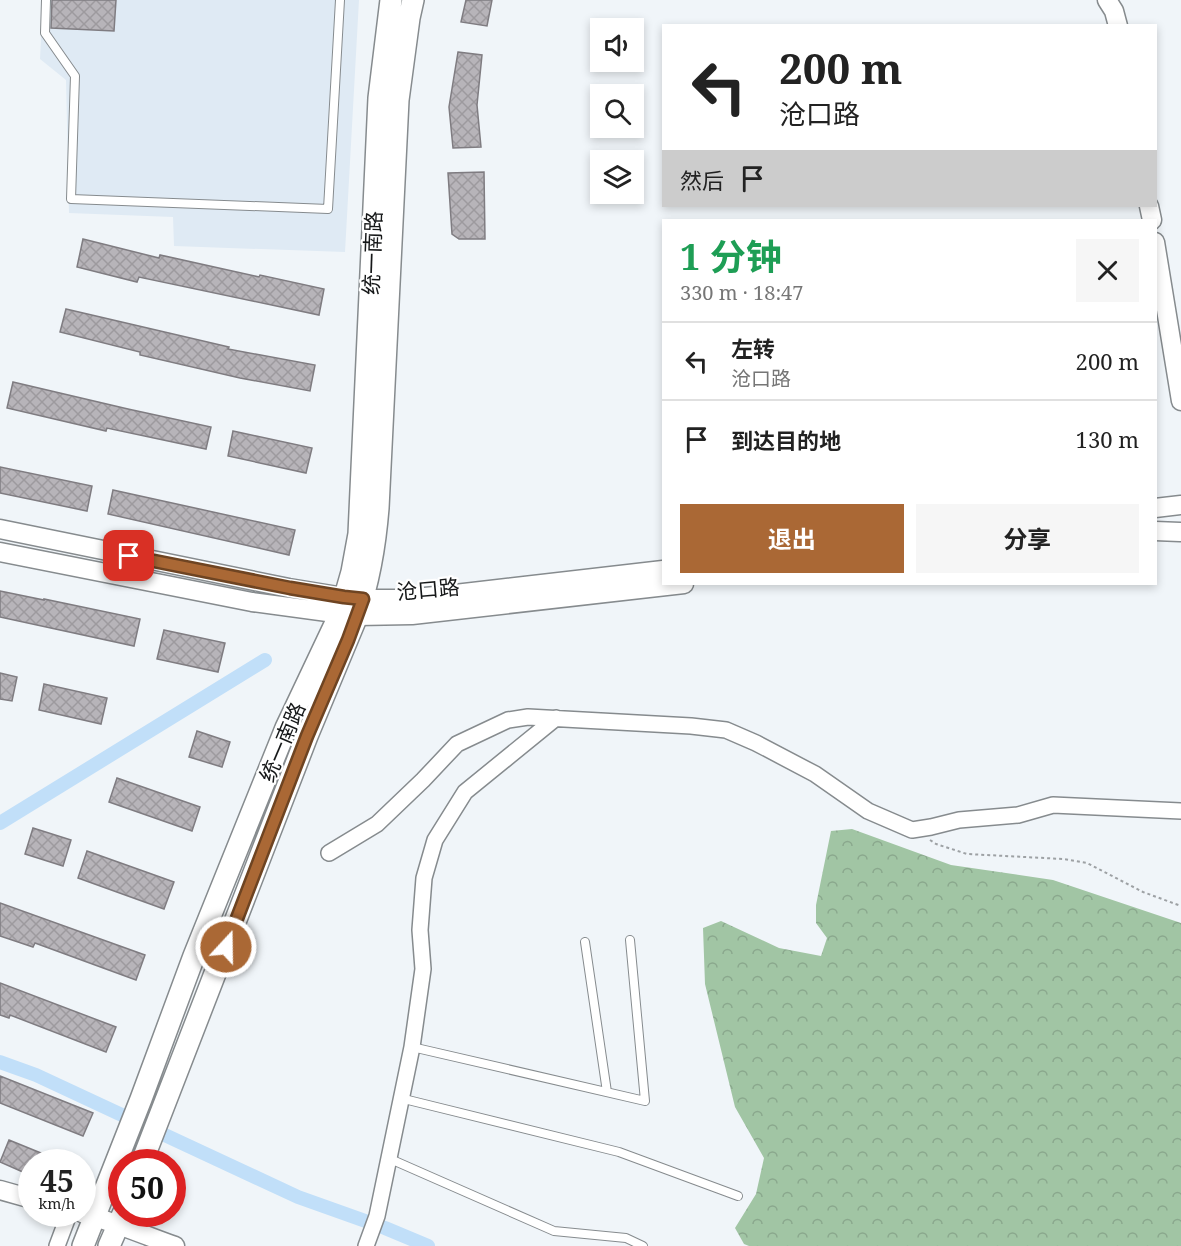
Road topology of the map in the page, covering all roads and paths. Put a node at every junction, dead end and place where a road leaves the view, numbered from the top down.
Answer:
1 (46, 0) edge
2 (340, 0) edge
3 (391, 0) edge
4 (413, 0) edge
5 (1107, 0) edge
6 (1117, 24) edge
7 (1157, 254) edge
8 (1181, 401) edge
9 (1181, 505) edge
10 (1157, 508) edge
11 (0, 530) edge
12 (1181, 530) edge
13 (1157, 531) edge
14 (0, 552) edge
15 (662, 570) edge
16 (675, 585) edge
17 (351, 607) junction
18 (556, 718) junction
19 (1181, 811) edge
20 (912, 830) junction
21 (329, 853) dead end
22 (1181, 906) edge
23 (630, 940) dead end
24 (585, 942) dead end
25 (412, 1047) junction
26 (607, 1092) junction
27 (400, 1098) junction
28 (147, 1149) edge
29 (388, 1158) junction
30 (0, 1190) edge
31 (18, 1195) edge
32 (738, 1196) dead end
33 (96, 1200) edge
34 (64, 1227) edge
35 (87, 1227) edge
36 (117, 1227) edge
37 (132, 1227) edge
38 (367, 1244) edge
39 (57, 1246) edge
40 (83, 1246) edge
41 (109, 1246) edge
42 (175, 1246) edge
43 (643, 1246) edge

1 - 2 lane
3 - 17 main road, 统一南路
4 - 17 main road, 统一南路
5 - 6 street
7 - 8 street
9 - 10 street
11 - 17 street, 沧口路
12 - 13 street
14 - 17 street, 沧口路
15 - 17 street, 沧口路
16 - 17 street, 沧口路
17 - 28 main road, 统一南路
17 - 33 main road, 统一南路
18 - 20 street
18 - 21 street
18 - 25 street
19 - 20 street
20 - 22 path
23 - 26 lane
24 - 26 lane
25 - 26 lane
25 - 27 street
27 - 29 street
27 - 32 lane
29 - 38 street
29 - 43 lane
30 - 31 street
34 - 39 street
35 - 40 main road, 统一南路
36 - 41 main road
37 - 42 street

